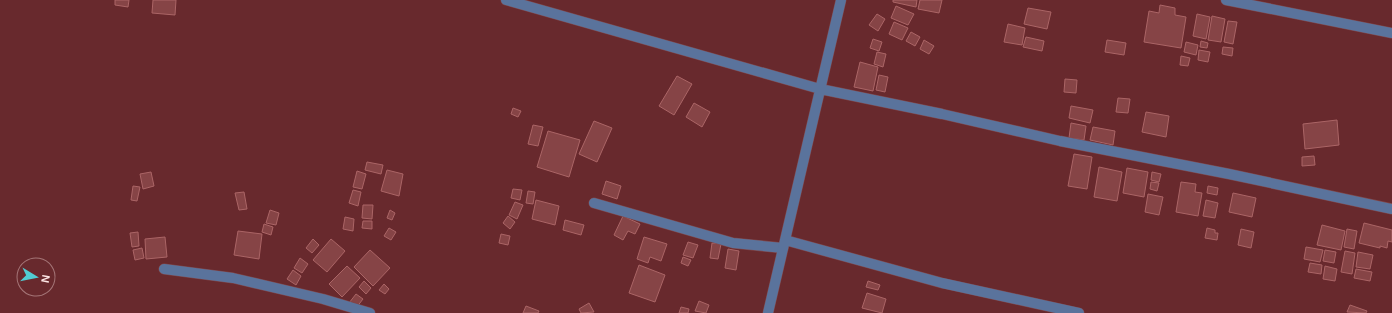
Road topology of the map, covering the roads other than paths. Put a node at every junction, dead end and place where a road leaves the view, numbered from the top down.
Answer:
1 (506, 0) edge
2 (841, 0) edge
3 (1226, 0) edge
4 (1392, 33) edge
5 (820, 89) junction
6 (594, 203) dead end
7 (1392, 209) edge
8 (784, 244) junction
9 (164, 269) dead end
10 (370, 313) edge
11 (768, 313) edge
12 (1079, 313) edge

1 - 5 street
2 - 5 street
3 - 4 street
5 - 7 street
5 - 8 street
6 - 8 street
8 - 11 street
8 - 12 street
9 - 10 street

